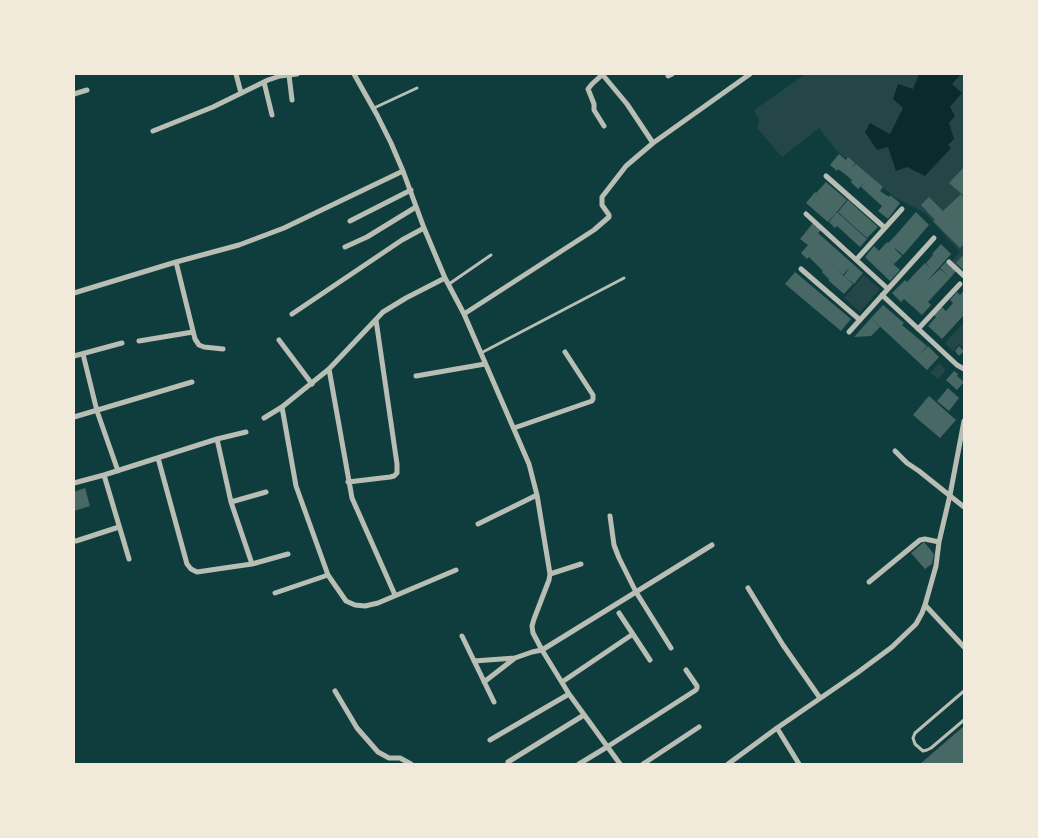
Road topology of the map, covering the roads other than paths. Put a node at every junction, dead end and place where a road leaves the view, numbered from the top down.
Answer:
1 (236, 74) edge
2 (297, 74) edge
3 (354, 74) edge
4 (602, 74) edge
5 (750, 74) edge
6 (289, 75) junction
7 (274, 76) edge
8 (264, 82) junction
9 (417, 88) dead end
10 (87, 90) dead end
11 (241, 93) junction
12 (74, 94) edge
13 (292, 100) dead end
14 (374, 108) junction
15 (272, 115) dead end
16 (604, 126) dead end
17 (153, 132) dead end
18 (653, 143) junction
19 (403, 171) junction
20 (826, 176) dead end
21 (411, 190) junction
22 (416, 207) junction
23 (902, 209) dead end
24 (806, 214) dead end
25 (350, 221) dead end
26 (424, 228) junction
27 (885, 228) junction
28 (934, 238) dead end
29 (345, 247) dead end
30 (492, 255) dead end
31 (856, 260) junction
32 (176, 262) junction
33 (949, 262) dead end
34 (801, 269) dead end
35 (964, 276) edge
36 (445, 278) junction
37 (624, 278) dead end
38 (449, 284) junction
39 (960, 284) dead end
40 (888, 289) junction
41 (74, 293) edge
42 (882, 295) junction
43 (292, 314) dead end
44 (464, 314) junction
45 (376, 320) junction
46 (860, 320) junction
47 (918, 330) junction
48 (193, 332) junction
49 (850, 332) dead end
50 (279, 340) dead end
51 (139, 341) dead end
52 (122, 343) dead end
53 (223, 349) dead end
54 (565, 352) dead end
55 (480, 353) junction
56 (83, 354) junction
57 (74, 356) edge
58 (485, 364) junction
59 (329, 369) junction
60 (964, 369) edge
61 (416, 376) dead end
62 (192, 382) dead end
63 (312, 384) junction
64 (282, 407) junction
65 (97, 411) junction
66 (74, 417) edge
67 (264, 418) dead end
68 (964, 420) edge
69 (514, 428) junction
70 (246, 432) dead end
71 (217, 440) junction
72 (895, 451) dead end
73 (158, 458) junction
74 (118, 471) junction
75 (104, 475) junction
76 (348, 482) junction
77 (74, 483) edge
78 (266, 492) dead end
79 (537, 495) junction
80 (950, 495) junction
81 (231, 502) junction
82 (964, 507) edge
83 (610, 516) dead end
84 (478, 524) dead end
85 (119, 526) junction
86 (76, 541) dead end
87 (939, 542) junction
88 (712, 545) dead end
89 (288, 554) dead end
90 (129, 559) dead end
91 (252, 564) junction
92 (581, 564) dead end
93 (456, 570) dead end
94 (550, 574) junction
95 (328, 575) junction
96 (869, 582) dead end
97 (748, 588) dead end
98 (636, 592) junction
99 (275, 593) dead end
100 (395, 595) junction
101 (925, 605) junction
102 (619, 613) dead end
103 (633, 634) junction
104 (462, 636) dead end
105 (964, 647) edge
106 (671, 648) dead end
107 (542, 650) junction
108 (515, 658) junction
109 (650, 660) dead end
110 (474, 661) junction
111 (686, 670) dead end
112 (484, 682) junction
113 (562, 682) junction
114 (334, 691) dead end
115 (964, 691) edge
116 (569, 694) junction
117 (820, 698) junction
118 (494, 702) dead end
119 (584, 715) junction
120 (964, 720) edge
121 (699, 727) dead end
122 (777, 728) junction
123 (490, 740) dead end
124 (608, 747) junction
125 (508, 762) dead end
126 (411, 764) edge
127 (579, 764) edge
128 (620, 764) edge
129 (643, 764) edge
130 (728, 764) edge
131 (799, 764) edge

1 - 11 street
2 - 6 street
3 - 14 street
4 - 16 street
4 - 18 street
5 - 18 street
6 - 7 street
6 - 13 street
7 - 8 street
8 - 11 street
8 - 15 street
9 - 14 lane
10 - 12 street
11 - 17 street
14 - 19 street
18 - 44 street
19 - 21 street
19 - 32 street
20 - 27 street
21 - 22 street
21 - 25 street
22 - 26 street
22 - 29 street
23 - 27 street
24 - 31 street
26 - 36 street
26 - 43 street
27 - 31 street
28 - 40 street
30 - 38 lane
31 - 40 street
32 - 41 street
32 - 48 street
33 - 35 street
34 - 46 street
36 - 38 street
36 - 45 street
37 - 55 lane
38 - 44 street
39 - 47 street
40 - 42 street
42 - 46 street
42 - 47 street
44 - 55 street
45 - 59 street
45 - 76 street
46 - 49 street
47 - 60 street
48 - 51 street
48 - 53 street
50 - 63 street
52 - 56 street
54 - 69 street
55 - 58 street
56 - 57 street
56 - 65 street
58 - 61 street
58 - 69 street
59 - 63 street
59 - 76 street
62 - 65 street
63 - 64 street
64 - 67 street
64 - 95 street
65 - 66 street
65 - 74 street
68 - 80 street
69 - 79 street
70 - 71 street
71 - 73 street
71 - 81 street
72 - 80 street
73 - 74 street
73 - 91 street
74 - 75 street
75 - 77 street
75 - 85 street
76 - 100 street
78 - 81 street
79 - 84 street
79 - 94 street
80 - 82 street
80 - 87 street
81 - 91 street
83 - 98 street
85 - 86 street
85 - 90 street
87 - 96 street
87 - 101 street
88 - 98 street
89 - 91 street
92 - 94 street
93 - 100 street
94 - 107 street
95 - 99 street
95 - 100 street
97 - 117 street
98 - 106 street
98 - 107 street
101 - 105 street
101 - 117 street
102 - 103 street
103 - 109 street
103 - 113 street
104 - 110 street
107 - 108 street
107 - 113 street
108 - 110 street
108 - 112 street
110 - 112 street
111 - 124 street
112 - 118 street
113 - 116 street
114 - 126 street
115 - 120 lane
116 - 119 street
116 - 123 street
117 - 122 street
119 - 124 street
119 - 125 street
121 - 129 street
122 - 130 street
122 - 131 street
124 - 127 street
124 - 128 street

